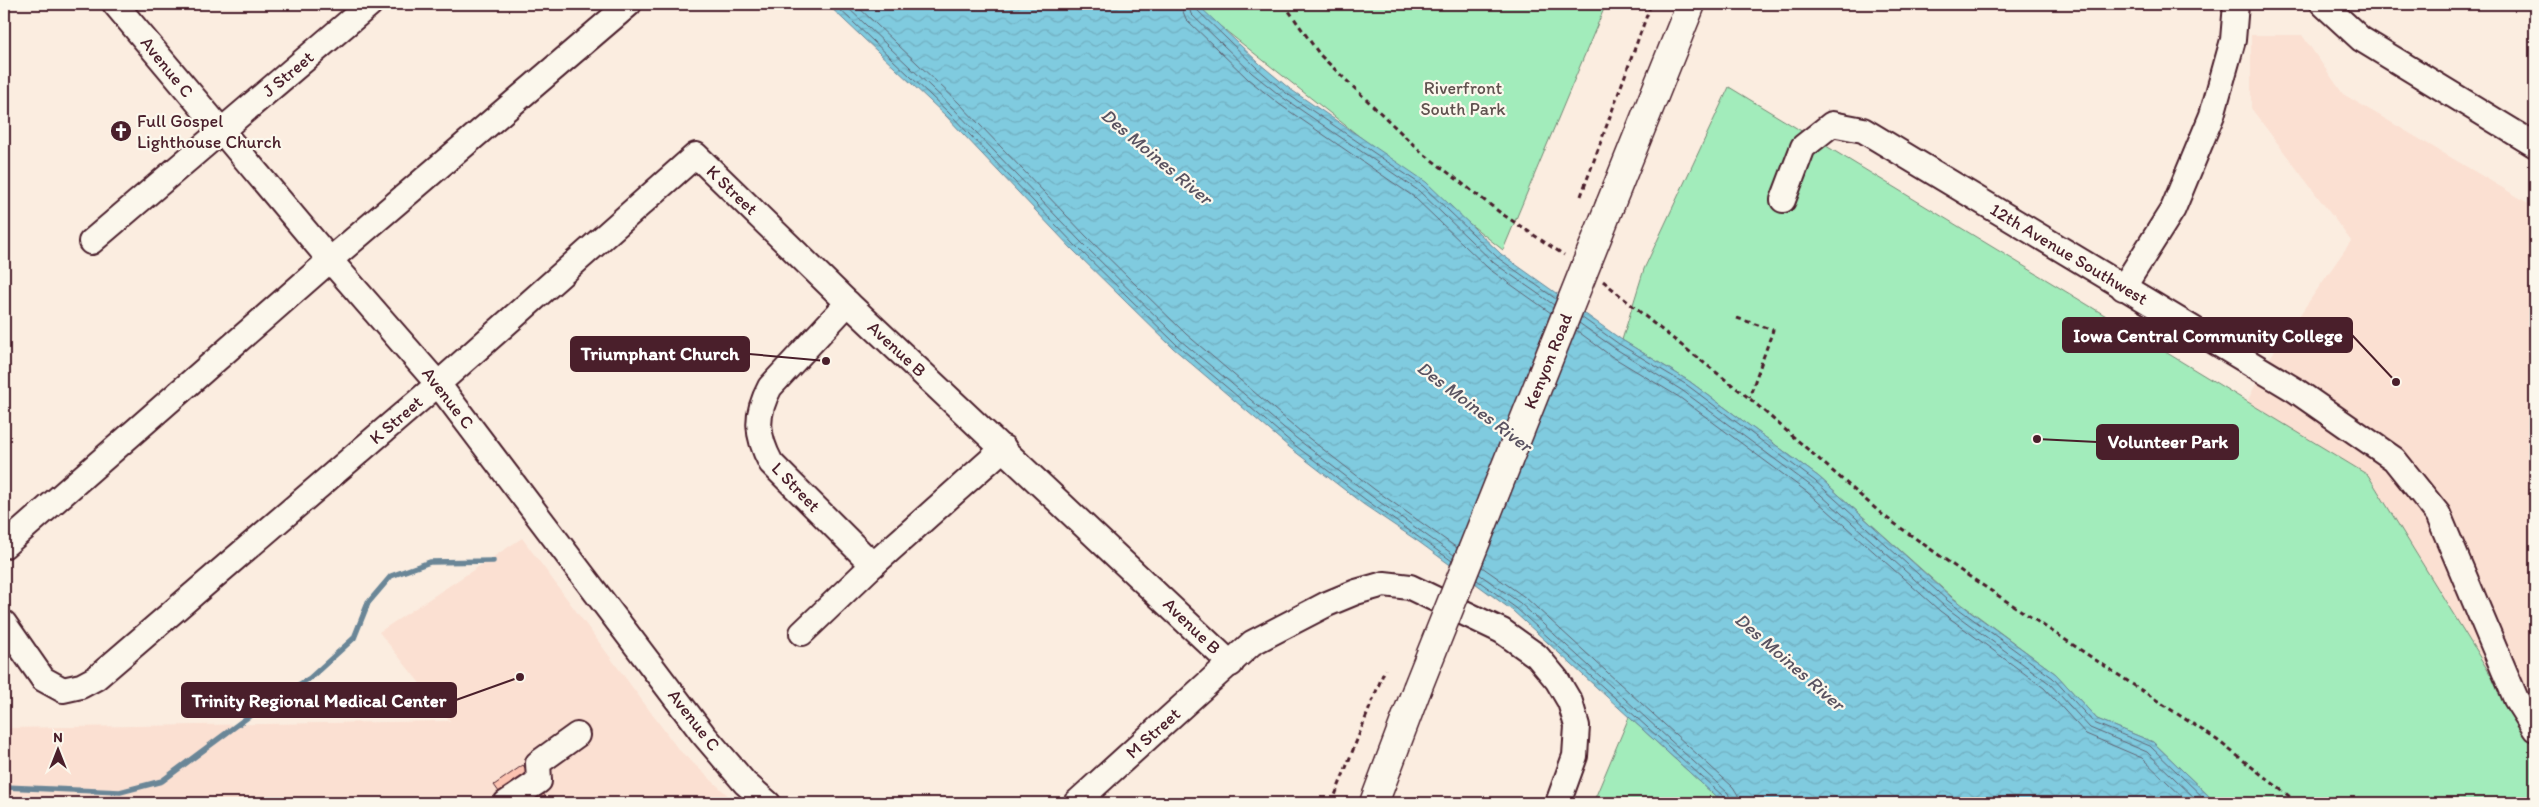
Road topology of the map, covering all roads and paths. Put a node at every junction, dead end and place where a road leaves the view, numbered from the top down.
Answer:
1 (370, 4) edge
2 (629, 4) edge
3 (1284, 4) edge
4 (1651, 4) edge
5 (1691, 4) edge
6 (2236, 4) edge
7 (2323, 4) edge
8 (123, 7) edge
9 (220, 132) junction
10 (2535, 145) edge
11 (1581, 196) dead end
12 (1782, 200) dead end
13 (91, 242) dead end
14 (1567, 257) dead end
15 (330, 260) junction
16 (1600, 279) dead end
17 (2124, 288) junction
18 (848, 303) junction
19 (1737, 318) dead end
20 (438, 384) junction
21 (1749, 398) junction
22 (1004, 448) junction
23 (4, 546) edge
24 (873, 565) junction
25 (4, 623) edge
26 (802, 633) dead end
27 (1231, 664) junction
28 (1385, 669) dead end
29 (2535, 729) edge
30 (577, 735) dead end
31 (506, 803) edge
32 (768, 803) edge
33 (1076, 803) edge
34 (1332, 803) edge
35 (1374, 803) edge
36 (1558, 803) edge
37 (2298, 803) edge

1 - 9 street, J Street
2 - 15 street
3 - 14 path
4 - 11 path
5 - 35 main road, Kenyon Road, bridge
6 - 17 street
7 - 10 street
8 - 9 street, Avenue C
9 - 13 street, J Street
9 - 15 street, Avenue C
12 - 17 street, 12th Avenue Southwest
15 - 20 street, Avenue C
15 - 23 street
16 - 21 path
17 - 29 street, 12th Avenue Southwest
18 - 20 street, K Street
18 - 22 street, Avenue B
18 - 24 street, L Street
19 - 21 path
20 - 25 street, K Street
20 - 32 street, Avenue C
21 - 37 path
22 - 24 street
22 - 27 street, Avenue B
24 - 26 street
27 - 33 street, M Street
27 - 36 street, Avenue B
28 - 34 path
30 - 31 street

